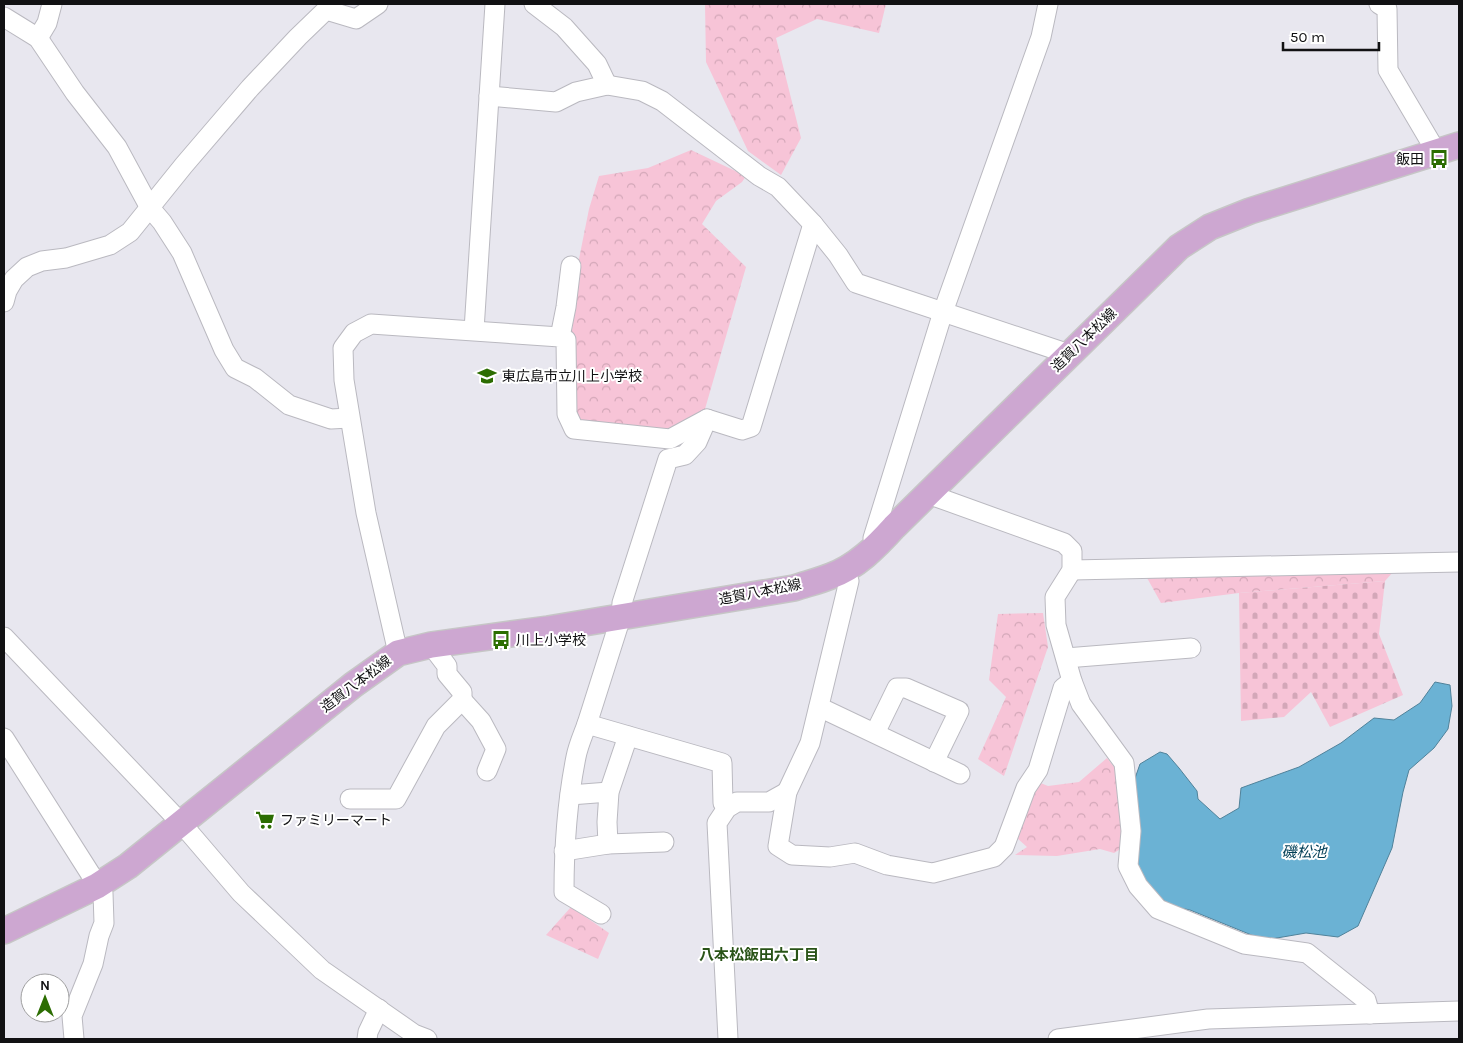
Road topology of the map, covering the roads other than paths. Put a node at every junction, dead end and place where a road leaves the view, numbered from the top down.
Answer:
1 (52, 4) edge
2 (378, 4) edge
3 (495, 4) edge
4 (534, 4) edge
5 (1048, 4) edge
6 (1379, 4) edge
7 (4, 17) edge
8 (38, 38) junction
9 (607, 85) junction
10 (489, 96) junction
11 (1448, 149) edge
12 (150, 208) junction
13 (813, 224) junction
14 (571, 266) dead end
15 (4, 302) edge
16 (943, 312) junction
17 (474, 330) junction
18 (560, 337) junction
19 (1069, 354) junction
20 (349, 418) junction
21 (707, 418) junction
22 (928, 494) junction
23 (877, 546) junction
24 (1459, 562) edge
25 (845, 570) junction
26 (1072, 570) junction
27 (621, 617) junction
28 (4, 637) edge
29 (431, 645) junction
30 (1191, 648) dead end
31 (398, 652) junction
32 (1066, 658) junction
33 (1072, 681) junction
34 (462, 700) junction
35 (819, 707) junction
36 (587, 724) junction
37 (874, 733) junction
38 (628, 736) junction
39 (4, 738) edge
40 (934, 762) junction
41 (486, 771) dead end
42 (960, 774) dead end
43 (609, 792) junction
44 (788, 792) junction
45 (570, 795) junction
46 (350, 799) dead end
47 (727, 808) junction
48 (182, 824) junction
49 (664, 842) dead end
50 (608, 844) junction
51 (564, 851) junction
52 (97, 886) junction
53 (600, 914) dead end
54 (4, 931) edge
55 (379, 1009) junction
56 (1459, 1011) edge
57 (1370, 1014) junction
58 (74, 1039) edge
59 (367, 1039) edge
60 (427, 1039) edge
61 (728, 1039) edge
62 (1058, 1039) edge

1 - 8 street
2 - 12 street
3 - 10 street
4 - 9 street
5 - 16 street
6 - 11 street
7 - 8 street
8 - 12 street
9 - 10 street
9 - 13 street
10 - 17 street
11 - 19 main road, 造賀八本松線
12 - 15 street
12 - 20 street
13 - 16 street
13 - 21 street
14 - 18 street
16 - 19 street
16 - 23 street
17 - 18 street
17 - 20 street
18 - 21 street
19 - 22 main road, 造賀八本松線
20 - 31 street
21 - 27 street
22 - 23 main road, 造賀八本松線
22 - 26 street
23 - 25 main road, 造賀八本松線
24 - 26 street
25 - 27 main road, 造賀八本松線
25 - 35 street
26 - 32 street
27 - 29 main road, 造賀八本松線
27 - 36 street
28 - 48 street
29 - 31 main road, 造賀八本松線
29 - 34 street
30 - 32 street
31 - 48 main road, 造賀八本松線
32 - 33 street
33 - 44 street
33 - 57 street
34 - 41 street
34 - 46 street
35 - 37 street
35 - 44 street
36 - 38 street
36 - 45 street
37 - 40 street
37 - 40 street
38 - 43 street
38 - 47 street
39 - 52 street
40 - 42 street
43 - 45 street
43 - 50 street
44 - 47 street
45 - 51 street
47 - 61 street
48 - 52 main road, 造賀八本松線
48 - 55 street
49 - 50 street
50 - 51 street
51 - 53 street
52 - 54 main road, 造賀八本松線
52 - 58 street
55 - 59 street
55 - 60 street
56 - 57 street
57 - 62 street

